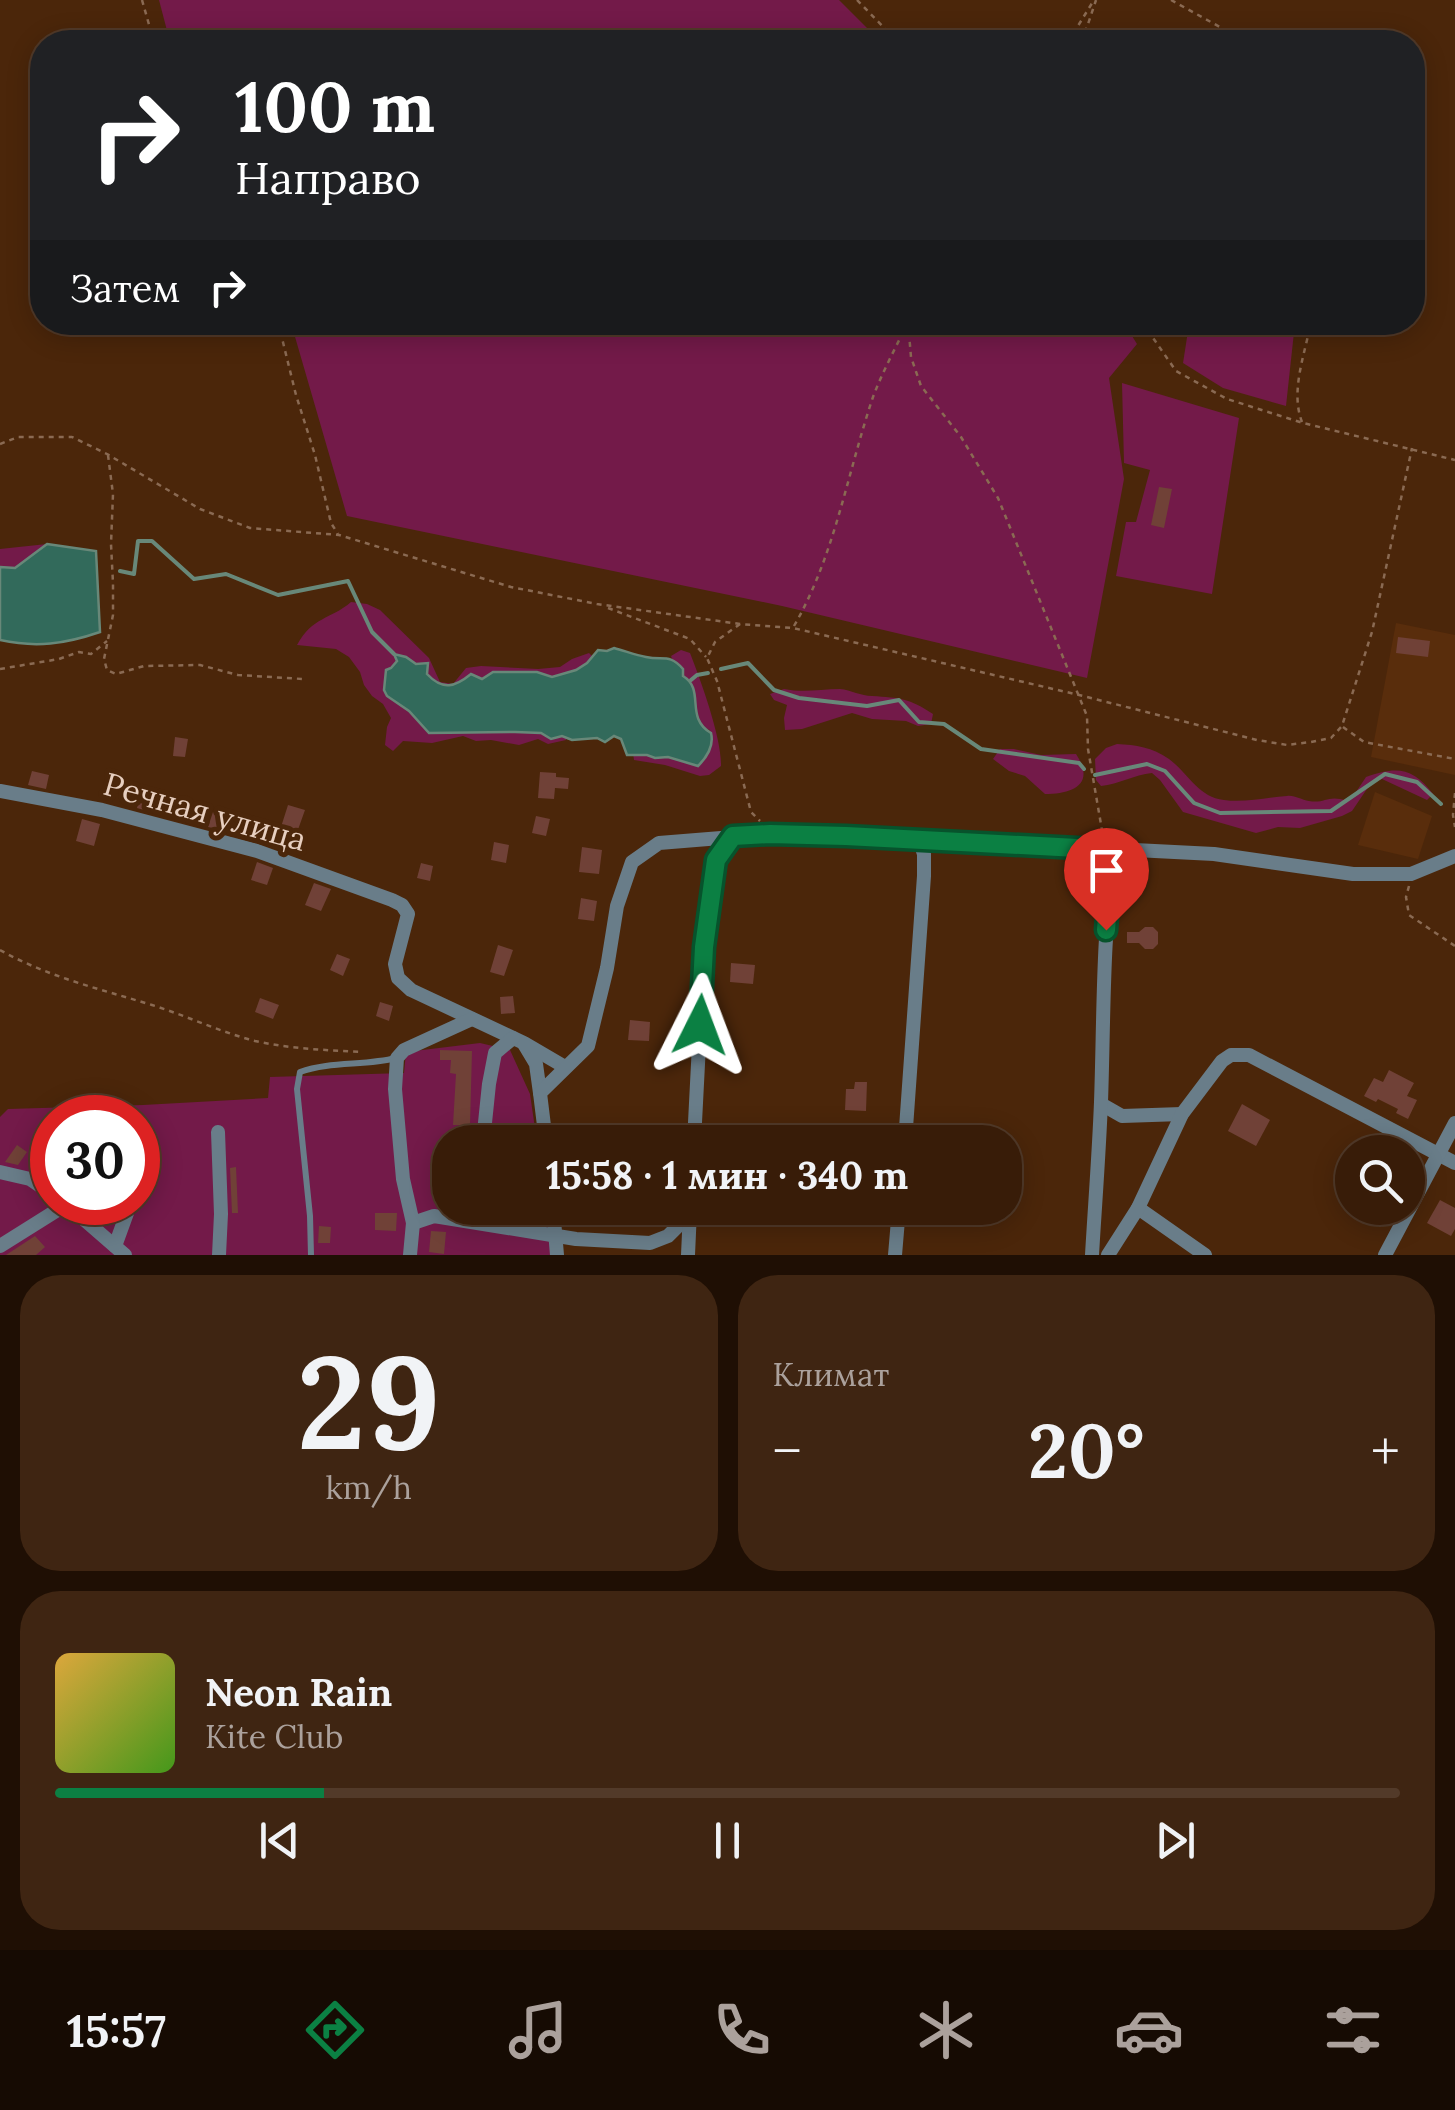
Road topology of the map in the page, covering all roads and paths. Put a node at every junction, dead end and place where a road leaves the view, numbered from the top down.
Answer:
1 (142, 0) edge
2 (857, 0) edge
3 (1095, 0) edge
4 (1171, 0) edge
5 (151, 30) edge
6 (886, 30) edge
7 (1076, 30) edge
8 (1086, 30) edge
9 (1225, 30) edge
10 (281, 335) edge
11 (901, 335) edge
12 (908, 335) edge
13 (1151, 335) edge
14 (1308, 335) edge
15 (1302, 423) junction
16 (0, 444) edge
17 (1412, 448) junction
18 (108, 454) junction
19 (1455, 460) edge
20 (339, 535) junction
21 (597, 604) junction
22 (740, 624) junction
23 (793, 628) junction
24 (108, 640) junction
25 (707, 658) junction
26 (0, 668) edge
27 (303, 679) dead end
28 (1079, 695) junction
29 (1342, 726) junction
30 (1455, 760) edge
31 (0, 791) edge
32 (1455, 792) edge
33 (1455, 827) edge
34 (770, 834) junction
35 (733, 836) junction
36 (919, 839) junction
37 (1115, 850) junction
38 (1455, 856) edge
39 (1411, 874) junction
40 (1455, 946) edge
41 (0, 950) edge
42 (472, 1019) junction
43 (518, 1041) junction
44 (372, 1052) dead end
45 (397, 1058) junction
46 (564, 1067) junction
47 (540, 1093) junction
48 (1100, 1104) junction
49 (1182, 1114) junction
50 (1455, 1123) edge
51 (485, 1125) edge
52 (544, 1125) edge
53 (695, 1125) edge
54 (906, 1125) edge
55 (218, 1132) dead end
56 (1439, 1153) junction
57 (1455, 1163) edge
58 (0, 1172) edge
59 (30, 1179) edge
60 (1138, 1208) junction
61 (432, 1217) edge
62 (413, 1222) junction
63 (32, 1225) edge
64 (91, 1225) edge
65 (126, 1225) edge
66 (516, 1225) edge
67 (555, 1225) edge
68 (679, 1225) edge
69 (689, 1225) edge
70 (898, 1225) edge
71 (556, 1235) junction
72 (0, 1246) edge
73 (120, 1250) edge
74 (219, 1255) edge
75 (311, 1255) edge
76 (410, 1255) edge
77 (557, 1255) edge
78 (688, 1255) edge
79 (895, 1255) edge
80 (1092, 1255) edge
81 (1108, 1255) edge
82 (1206, 1255) edge
83 (1385, 1255) edge

1 - 5 path
2 - 6 path
3 - 7 path
3 - 8 path
4 - 9 path
10 - 20 path
11 - 23 path
12 - 28 path
13 - 15 path
14 - 15 path
15 - 17 path
16 - 18 path
17 - 19 path
17 - 29 path
18 - 20 path
18 - 24 path
20 - 21 path
21 - 22 path
21 - 25 path
22 - 23 path
22 - 25 path
23 - 28 path
24 - 26 path
24 - 27 path
25 - 34 path
28 - 29 path
28 - 37 path
29 - 30 path
31 - 42 street, Речная улица
32 - 33 path
34 - 35 street
34 - 36 street
35 - 46 street
35 - 53 street
36 - 37 street
36 - 54 street
37 - 39 street
37 - 48 street
38 - 39 street
39 - 40 path
41 - 44 path
42 - 43 street
42 - 45 street
43 - 46 street
43 - 47 street
43 - 51 street
45 - 62 street
45 - 75 lane
46 - 47 street
47 - 52 street
48 - 49 street
48 - 80 street
49 - 56 street
49 - 60 street
50 - 56 street
55 - 74 street
56 - 57 street
56 - 83 street
58 - 59 street
60 - 81 street
60 - 82 street
61 - 62 street
62 - 76 street
63 - 72 street
64 - 73 street
65 - 73 street
66 - 71 street
67 - 71 street
68 - 71 street
69 - 78 street
70 - 79 street
71 - 77 street

